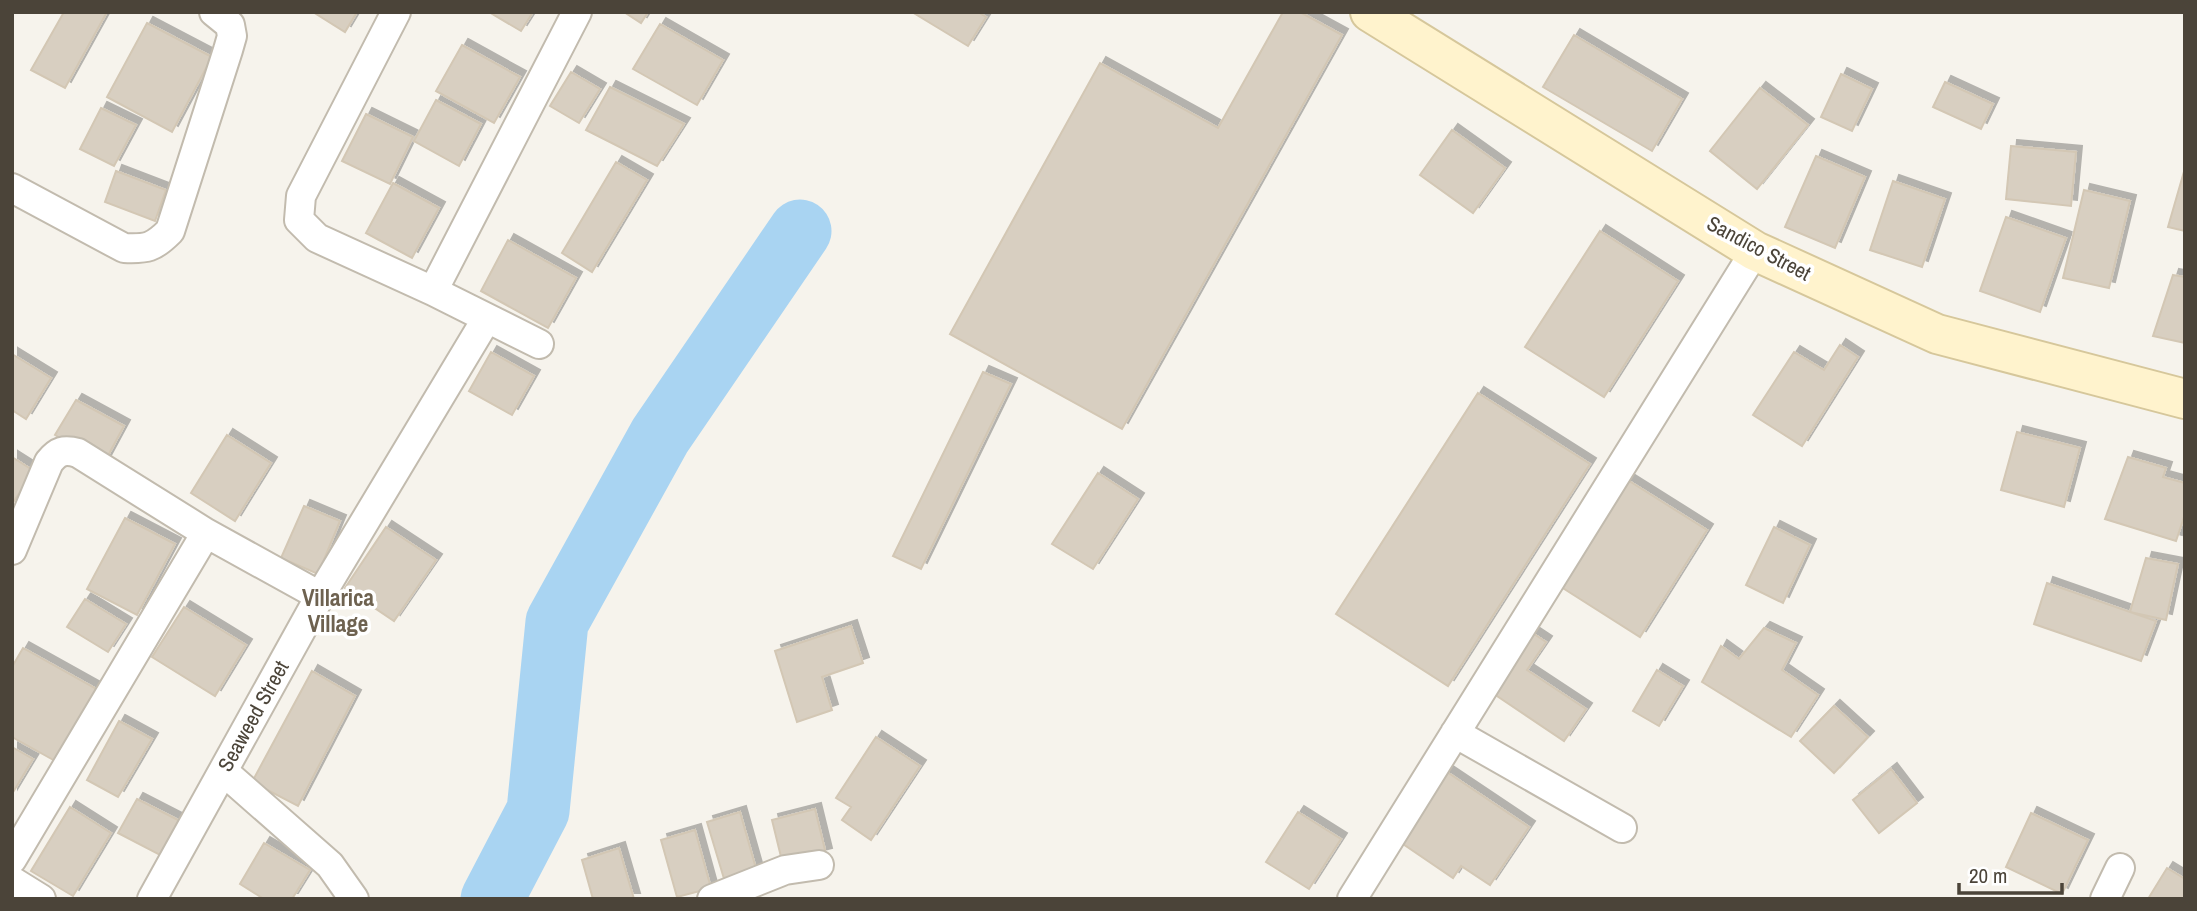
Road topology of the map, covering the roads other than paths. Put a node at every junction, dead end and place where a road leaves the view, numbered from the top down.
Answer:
1 (214, 12) edge
2 (396, 12) edge
3 (577, 12) edge
4 (1370, 12) edge
5 (12, 188) edge
6 (1755, 251) junction
7 (433, 291) junction
8 (487, 318) junction
9 (539, 344) dead end
10 (2185, 399) edge
11 (206, 533) junction
12 (12, 550) edge
13 (320, 596) junction
14 (1455, 733) junction
15 (223, 771) junction
16 (1622, 828) dead end
17 (12, 859) edge
18 (819, 865) dead end
19 (2120, 868) dead end
20 (12, 881) edge
21 (41, 899) edge
22 (152, 899) edge
23 (354, 899) edge
24 (712, 899) edge
25 (1352, 899) edge
26 (2105, 899) edge

1 - 5 street
2 - 7 street
3 - 7 street
4 - 6 main road, Sandico Street
6 - 10 main road, Sandico Street
6 - 14 street
7 - 8 street
8 - 9 street
8 - 13 street, Seaweed Street
11 - 12 street
11 - 13 street
11 - 17 street
13 - 15 street, Seaweed Street
14 - 16 street
14 - 25 street
15 - 22 street, Seaweed Street
15 - 23 street
18 - 24 street
19 - 26 street
20 - 21 street

